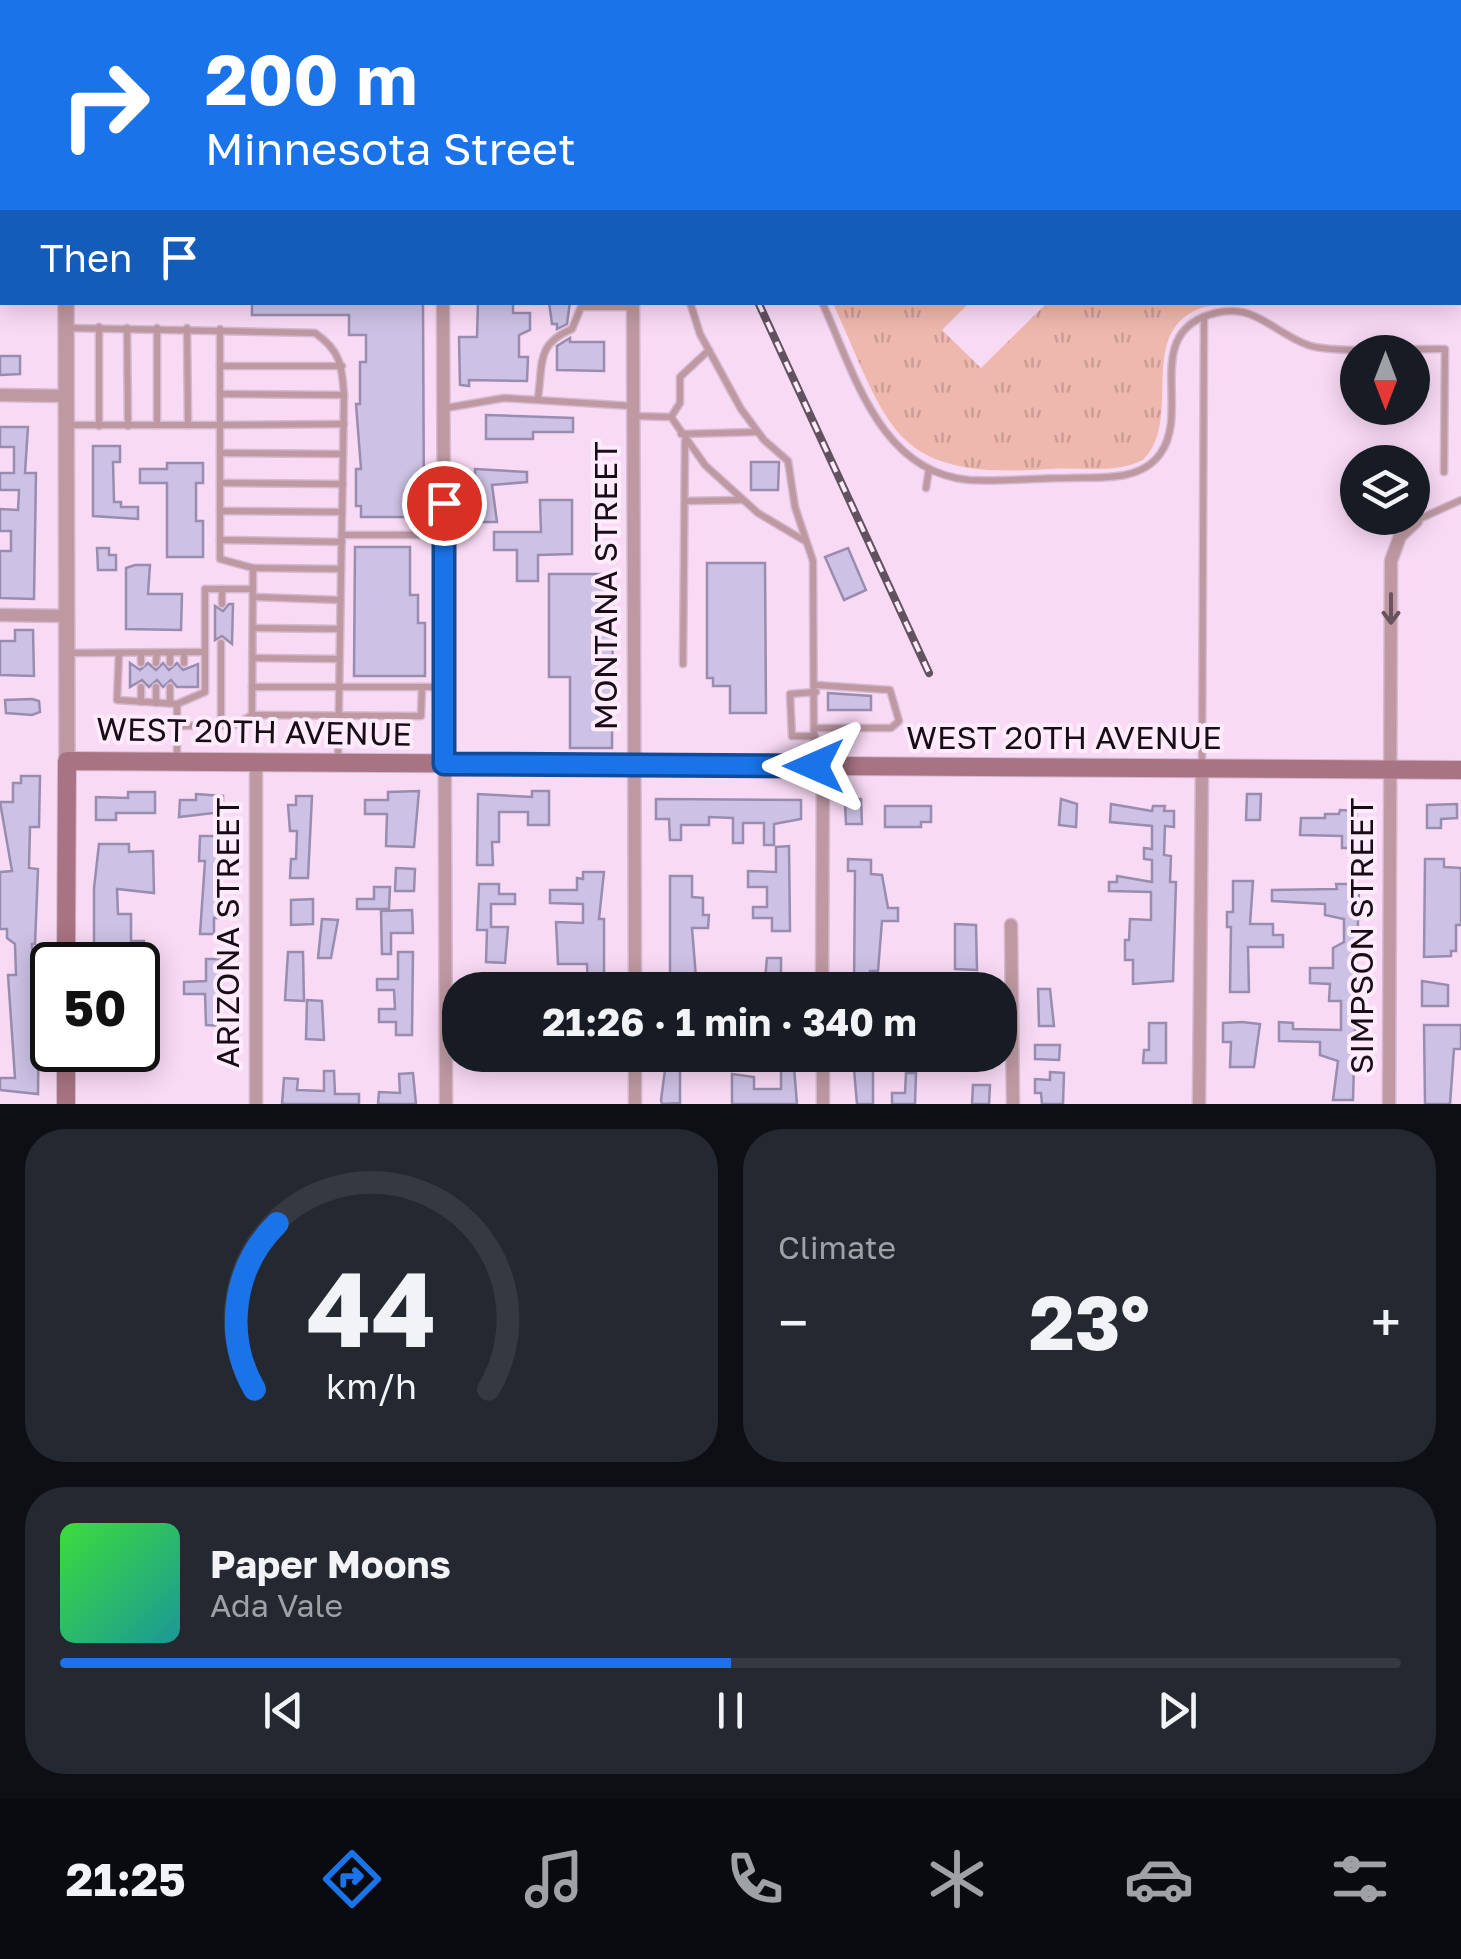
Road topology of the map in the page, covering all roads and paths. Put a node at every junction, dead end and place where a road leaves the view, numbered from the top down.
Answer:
1 (66, 305) edge
2 (443, 305) edge
3 (633, 305) edge
4 (691, 305) edge
5 (823, 305) edge
6 (1204, 317) junction
7 (100, 327) junction
8 (66, 328) junction
9 (127, 328) junction
10 (157, 328) junction
11 (187, 328) junction
12 (220, 329) junction
13 (709, 350) junction
14 (220, 366) junction
15 (342, 366) junction
16 (220, 394) junction
17 (344, 394) junction
18 (0, 395) edge
19 (66, 396) junction
20 (538, 398) junction
21 (443, 408) junction
22 (633, 411) junction
23 (671, 417) junction
24 (344, 424) junction
25 (66, 425) junction
26 (157, 425) junction
27 (188, 425) junction
28 (220, 425) junction
29 (100, 426) junction
30 (128, 426) junction
31 (757, 432) junction
32 (683, 438) junction
33 (220, 453) junction
34 (343, 454) junction
35 (930, 467) junction
36 (1444, 472) dead end
37 (220, 483) junction
38 (343, 484) junction
39 (926, 488) dead end
40 (684, 500) junction
41 (743, 500) junction
42 (1461, 500) edge
43 (220, 511) junction
44 (342, 512) junction
45 (1430, 514) edge
46 (444, 535) junction
47 (1401, 535) edge
48 (342, 538) junction
49 (220, 540) junction
50 (807, 543) junction
51 (253, 568) junction
52 (341, 570) junction
53 (222, 589) junction
54 (253, 593) junction
55 (340, 600) junction
56 (222, 604) dead end
57 (0, 616) edge
58 (67, 616) junction
59 (253, 628) junction
60 (340, 629) junction
61 (221, 644) dead end
62 (184, 652) junction
63 (205, 652) junction
64 (118, 653) junction
65 (142, 653) junction
66 (156, 653) junction
67 (170, 653) junction
68 (67, 654) junction
69 (252, 658) junction
70 (339, 659) junction
71 (141, 663) dead end
72 (156, 663) dead end
73 (170, 664) dead end
74 (184, 664) dead end
75 (683, 664) dead end
76 (141, 687) dead end
77 (156, 687) dead end
78 (170, 687) dead end
79 (184, 687) dead end
80 (252, 687) junction
81 (339, 687) junction
82 (422, 687) junction
83 (444, 687) junction
84 (816, 688) junction
85 (141, 702) junction
86 (156, 702) junction
87 (177, 703) junction
88 (252, 715) junction
89 (339, 715) junction
90 (176, 726) junction
91 (221, 726) junction
92 (815, 732) junction
93 (67, 760) junction
94 (177, 762) junction
95 (256, 762) junction
96 (338, 763) junction
97 (444, 764) junction
98 (633, 766) junction
99 (818, 766) junction
100 (1202, 768) junction
101 (1390, 769) junction
102 (1461, 770) edge
103 (1011, 925) dead end
104 (66, 942) edge
105 (635, 972) edge
106 (822, 972) edge
107 (66, 1072) edge
108 (635, 1072) edge
109 (823, 1072) edge
110 (66, 1104) edge
111 (256, 1104) edge
112 (446, 1104) edge
113 (636, 1104) edge
114 (824, 1104) edge
115 (1012, 1104) edge
116 (1200, 1104) edge
117 (1389, 1104) edge

1 - 8 street
2 - 21 street
3 - 20 lane
3 - 22 street, MONTANA STREET
4 - 13 lane
5 - 35 lane
6 - 35 lane
6 - 36 lane
6 - 100 lane
7 - 8 lane
7 - 9 lane
7 - 29 lane
8 - 19 street
9 - 10 lane
9 - 30 lane
10 - 11 lane
10 - 26 lane
11 - 12 lane
11 - 27 lane
12 - 14 lane
12 - 15 lane
13 - 23 lane
13 - 31 lane
14 - 15 lane
14 - 16 lane
15 - 17 lane
16 - 17 lane
16 - 28 lane
17 - 24 lane
18 - 19 street
19 - 25 street
20 - 21 lane
20 - 22 lane
21 - 46 street
22 - 23 lane
22 - 98 street, MONTANA STREET
23 - 32 lane
24 - 28 lane
24 - 34 lane
25 - 29 lane
25 - 58 street
26 - 27 lane
26 - 30 lane
27 - 28 lane
28 - 33 lane
29 - 30 lane
31 - 32 lane
31 - 50 lane
32 - 40 lane
32 - 41 lane
33 - 34 lane
33 - 37 lane
34 - 38 lane
35 - 39 lane
37 - 38 lane
37 - 43 lane
38 - 44 lane
40 - 41 lane
40 - 75 lane
41 - 50 lane
42 - 45 lane
43 - 44 lane
43 - 49 lane
44 - 48 lane
46 - 48 lane
46 - 83 street
47 -> 101 street, SIMPSON STREET
48 - 49 lane
48 - 52 lane
49 - 51 lane
50 - 84 lane
51 - 52 lane
51 - 54 lane
52 - 55 lane
53 - 54 lane
53 - 56 lane
53 - 63 lane
54 - 55 lane
54 - 59 lane
55 - 60 lane
57 - 58 street
58 - 68 street
59 - 60 lane
59 - 69 lane
60 - 70 lane
61 - 91 lane
62 - 63 lane
62 - 67 lane
62 - 74 lane
63 - 87 lane
64 - 65 lane
64 - 68 lane
64 - 85 lane
65 - 66 lane
65 - 71 lane
66 - 67 lane
66 - 72 lane
67 - 73 lane
68 - 93 street
69 - 70 lane
69 - 80 lane
70 - 81 lane
76 - 85 lane
77 - 86 lane
78 - 87 lane
79 - 87 lane
80 - 81 lane
80 - 88 lane
81 - 82 lane
81 - 89 lane
82 - 83 lane
82 - 89 lane
83 - 97 street
84 - 92 lane
84 - 92 lane
84 - 92 lane
85 - 86 lane
86 - 87 lane
87 - 90 lane
88 - 89 lane
88 - 91 lane
89 - 96 lane
90 - 91 lane
90 - 94 lane
92 - 99 lane
93 - 94 main road, WEST 20TH AVENUE
93 - 104 main road
94 - 95 main road, WEST 20TH AVENUE
95 - 96 main road, WEST 20TH AVENUE
95 - 111 street, ARIZONA STREET
96 - 97 main road, WEST 20TH AVENUE
97 - 98 main road, WEST 20TH AVENUE
97 - 112 street
98 - 99 main road, WEST 20TH AVENUE
98 - 105 street, MONTANA STREET
99 - 100 main road, WEST 20TH AVENUE
99 - 106 street
100 - 101 main road, WEST 20TH AVENUE
100 - 116 street
101 - 102 main road, WEST 20TH AVENUE
101 - 117 street, SIMPSON STREET
103 - 115 street
107 - 110 main road
108 - 113 street
109 - 114 street

